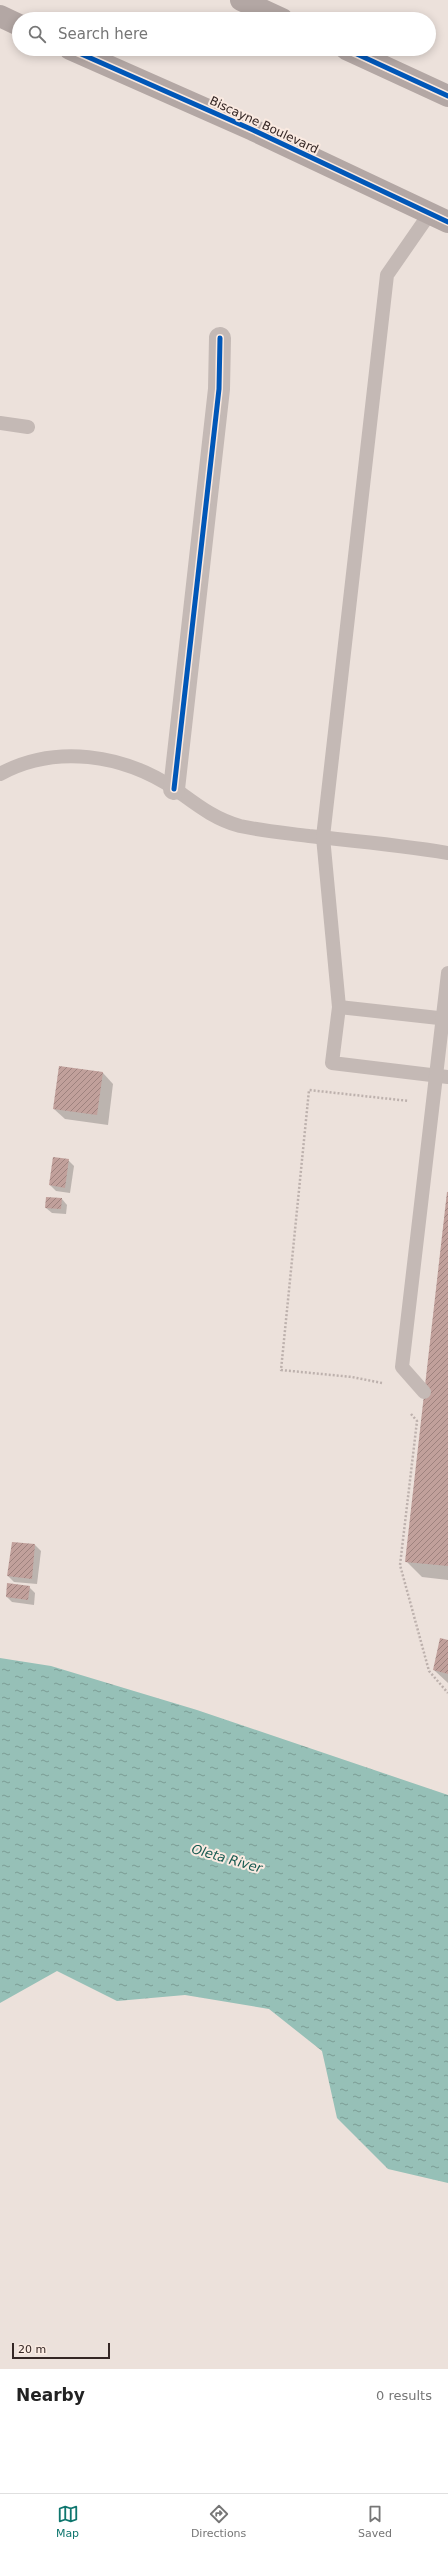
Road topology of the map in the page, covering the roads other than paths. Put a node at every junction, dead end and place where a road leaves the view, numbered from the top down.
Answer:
1 (241, 0) edge
2 (267, 12) edge
3 (0, 16) edge
4 (12, 22) edge
5 (86, 56) edge
6 (361, 56) edge
7 (448, 96) edge
8 (442, 213) edge
9 (220, 338) dead end
10 (0, 423) edge
11 (28, 427) dead end
12 (0, 774) edge
13 (174, 789) junction
14 (323, 837) junction
15 (448, 853) edge
16 (448, 973) edge
17 (339, 1007) junction
18 (445, 1018) edge
19 (442, 1076) edge
20 (424, 1392) dead end

1 - 2 main road
3 - 4 main road
5 - 8 main road, Biscayne Boulevard
6 - 7 main road
8 - 14 lane
9 - 13 street
10 - 11 lane
12 - 13 lane
13 - 14 lane
14 - 15 lane
14 - 17 lane
16 - 18 lane
17 - 18 lane
17 - 19 lane
18 - 19 lane
19 - 20 lane

